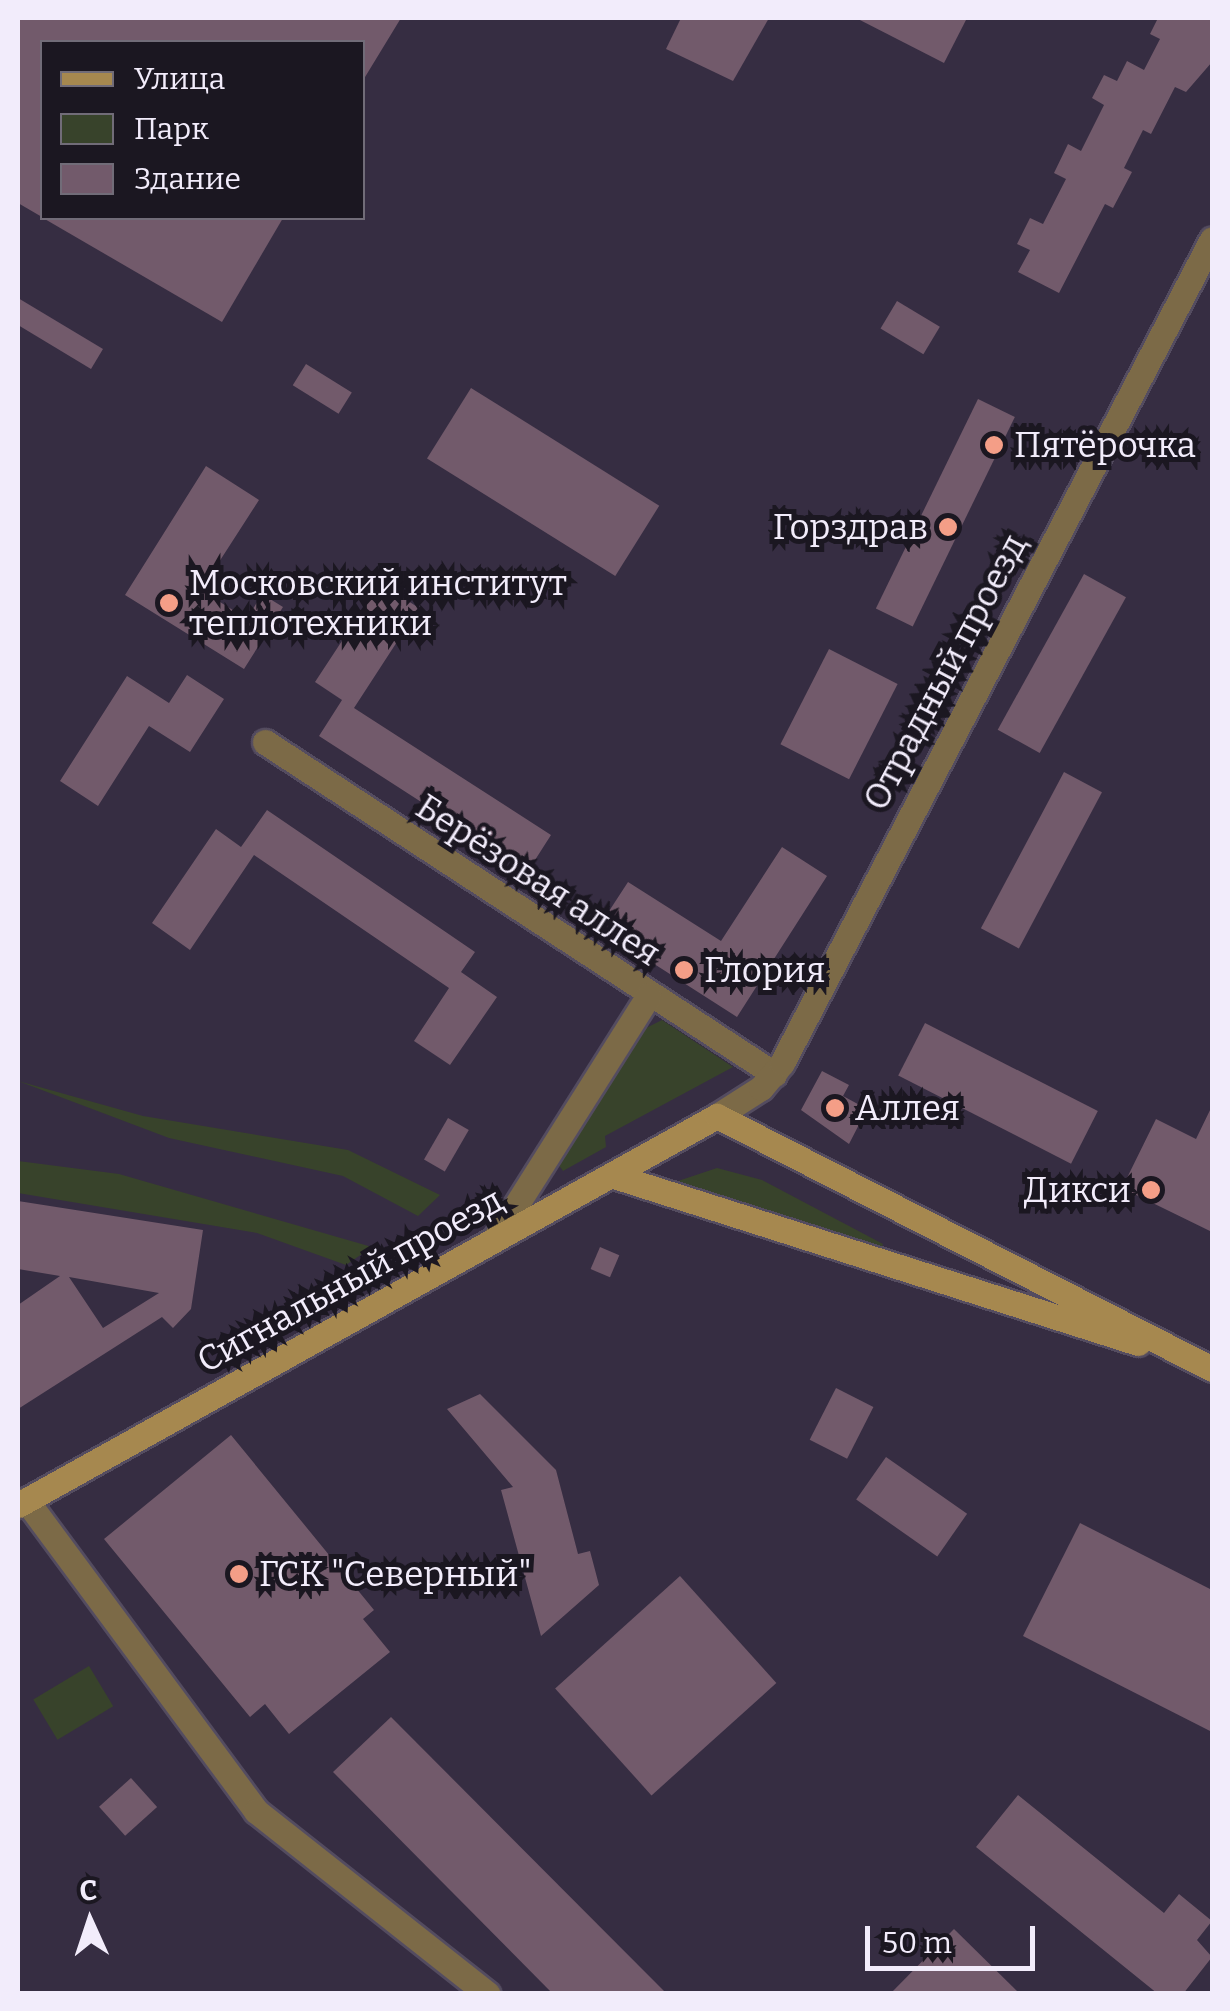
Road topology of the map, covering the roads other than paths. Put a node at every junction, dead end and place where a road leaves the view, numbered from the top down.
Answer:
1 (1212, 240) edge
2 (265, 742) dead end
3 (650, 995) junction
4 (774, 1074) junction
5 (717, 1116) junction
6 (614, 1176) junction
7 (496, 1237) junction
8 (1204, 1364) edge
9 (22, 1503) edge
10 (488, 1994) edge

1 - 4 street, Отрадный проезд
2 - 3 street, Берёзовая аллея
3 - 4 street, Берёзовая аллея
3 - 7 street
4 - 5 street, Отрадный проезд
5 - 6 main road, Сигнальный проезд
5 - 8 main road
6 - 7 main road, Сигнальный проезд
6 - 8 main road
7 - 9 main road, Сигнальный проезд
9 - 10 street

